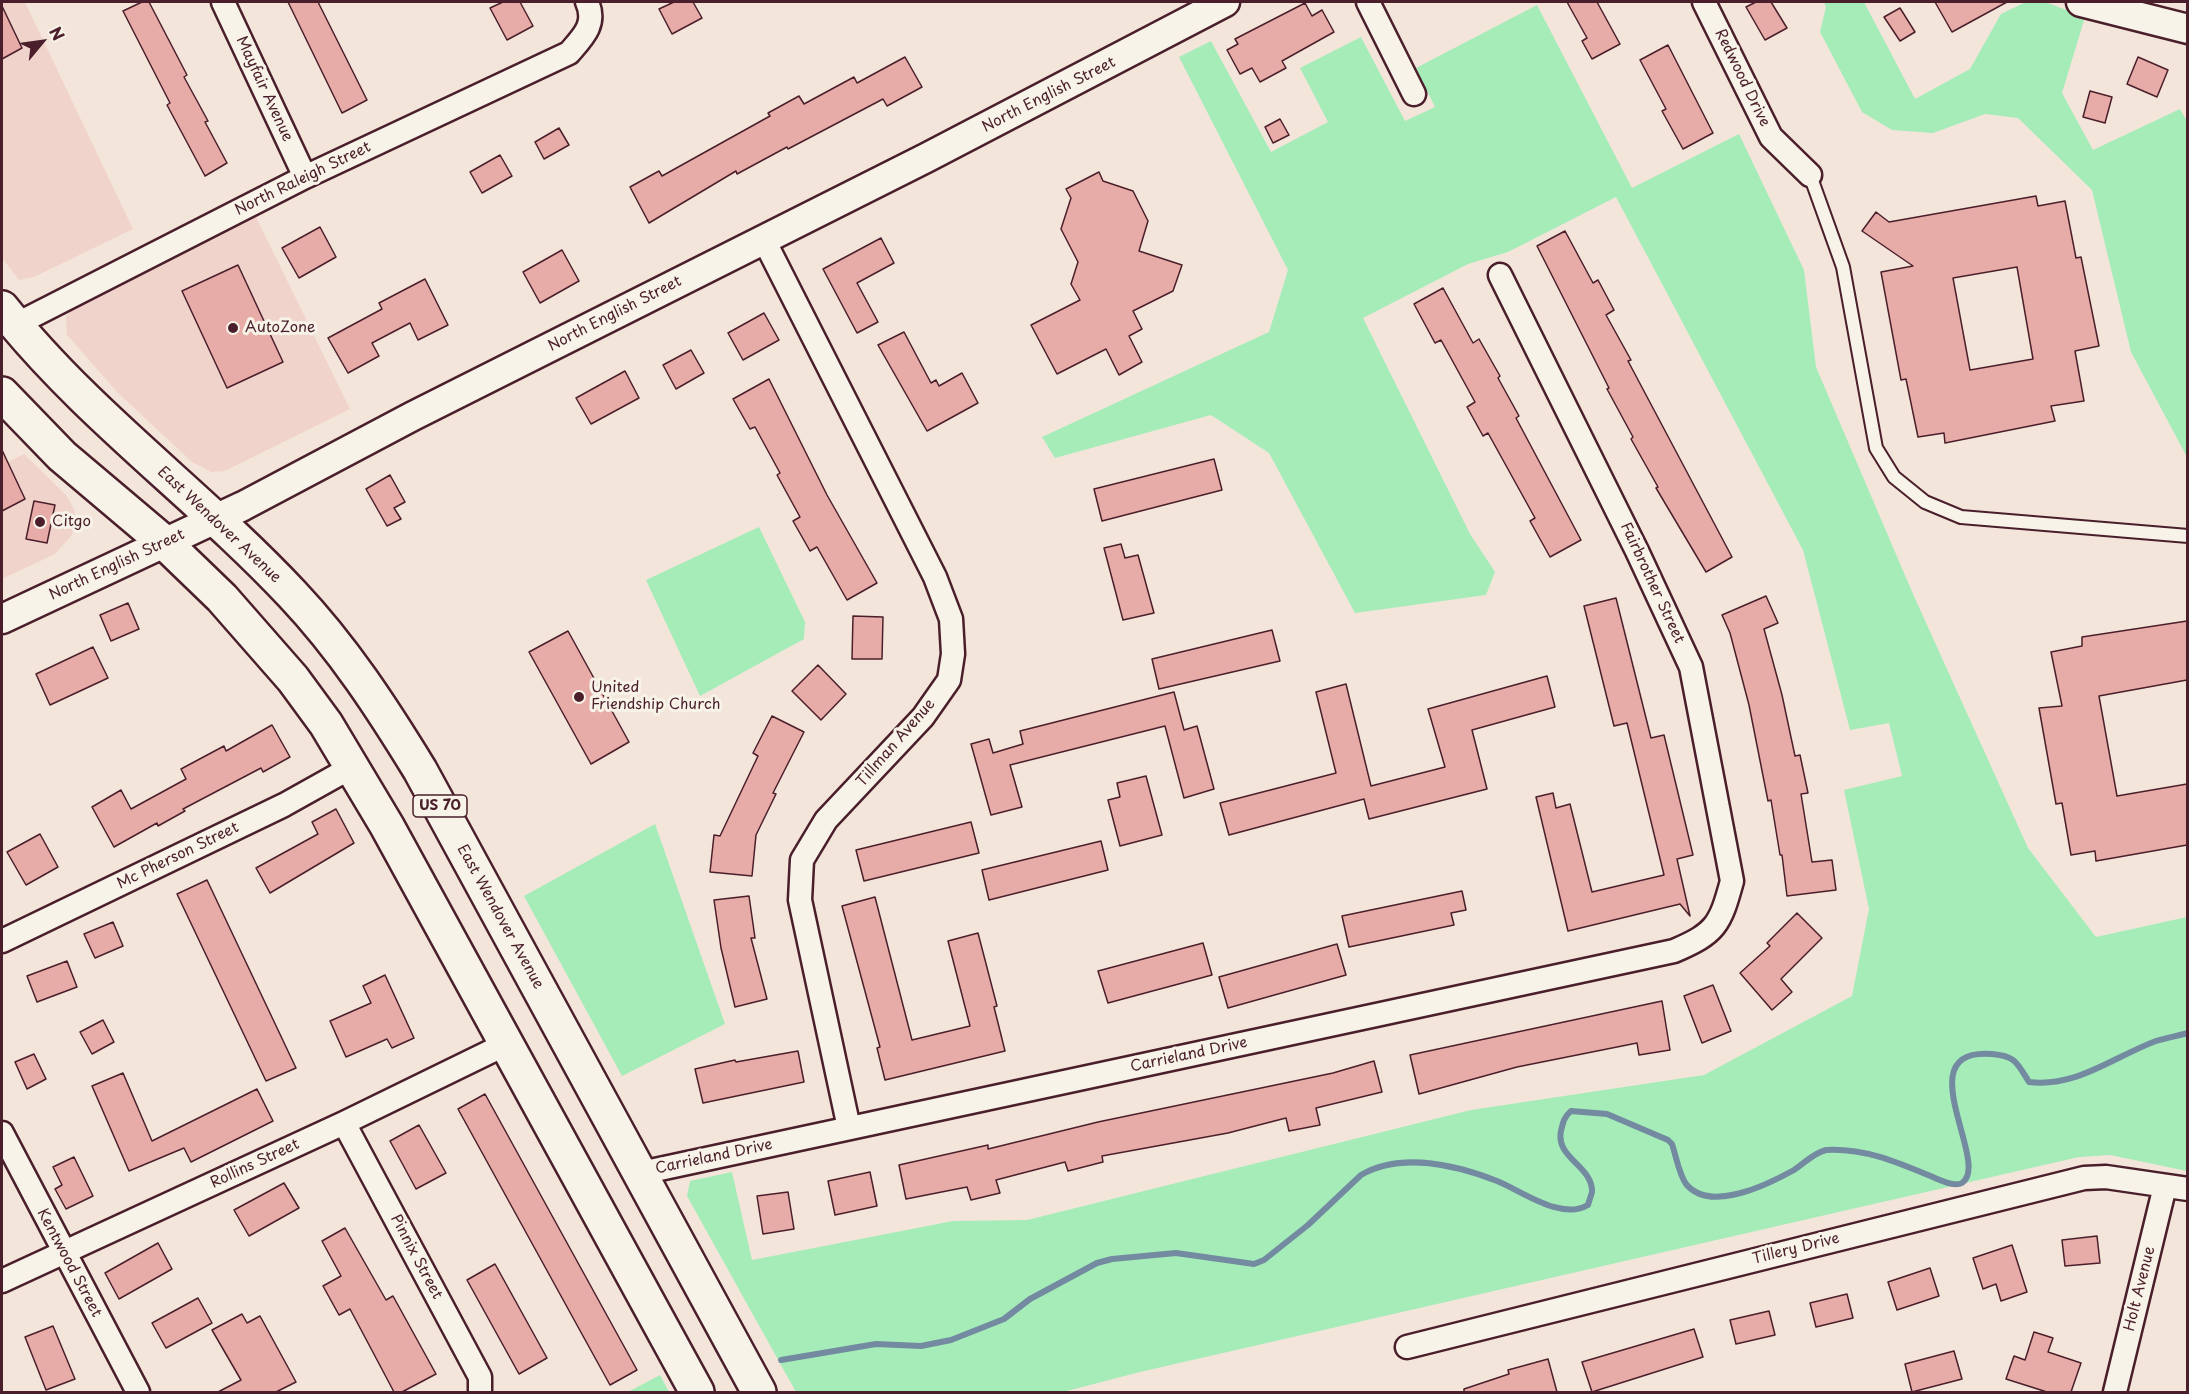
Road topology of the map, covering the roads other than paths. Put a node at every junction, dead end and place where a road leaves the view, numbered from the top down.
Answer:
1 (223, 2) edge
2 (587, 2) edge
3 (1224, 2) edge
4 (1368, 2) edge
5 (1704, 2) edge
6 (2081, 2) edge
7 (2187, 29) edge
8 (1414, 94) dead end
9 (1810, 176) joint
10 (305, 177) junction
11 (763, 238) junction
12 (1500, 275) dead end
13 (8, 316) edge
14 (2, 394) edge
15 (215, 519) junction
16 (2187, 537) edge
17 (165, 543) junction
18 (2, 619) edge
19 (352, 768) junction
20 (1723, 913) joint
21 (2, 941) edge
22 (507, 1044) junction
23 (344, 1123) junction
24 (849, 1128) junction
25 (2, 1133) edge
26 (641, 1173) junction
27 (2176, 1188) edge
28 (64, 1253) junction
29 (2, 1281) edge
30 (1407, 1347) dead end
31 (138, 1392) edge
32 (480, 1392) edge
33 (697, 1392) edge
34 (759, 1392) edge
35 (2115, 1392) edge

1 - 10 street, Mayfair Avenue
2 - 10 street, North Raleigh Street
3 - 11 street, North English Street
4 - 8 street
5 - 9 street, Redwood Drive
6 - 7 street
9 - 16 lane
10 - 13 street, North Raleigh Street
11 - 15 street, North English Street
11 - 24 street, Tillman Avenue
12 - 20 street, Fairbrother Street
13 - 15 highway, East Wendover Avenue / US 70
14 - 17 highway
15 - 17 street, North English Street
15 - 26 highway, East Wendover Avenue / US 70
17 - 18 street, North English Street
17 - 19 highway
19 - 21 street, Mc Pherson Street
19 - 22 highway
20 - 24 street, Carrieland Drive
22 - 23 street, Rollins Street
22 - 33 highway
23 - 28 street, Rollins Street
23 - 32 street, Pinnix Street
24 - 26 street, Carrieland Drive
25 - 28 street, Kentwood Street
26 - 34 highway, East Wendover Avenue / US 70
27 - 30 street, Tillery Drive
27 - 35 street, Holt Avenue
28 - 29 street, Rollins Street
28 - 31 street, Kentwood Street

